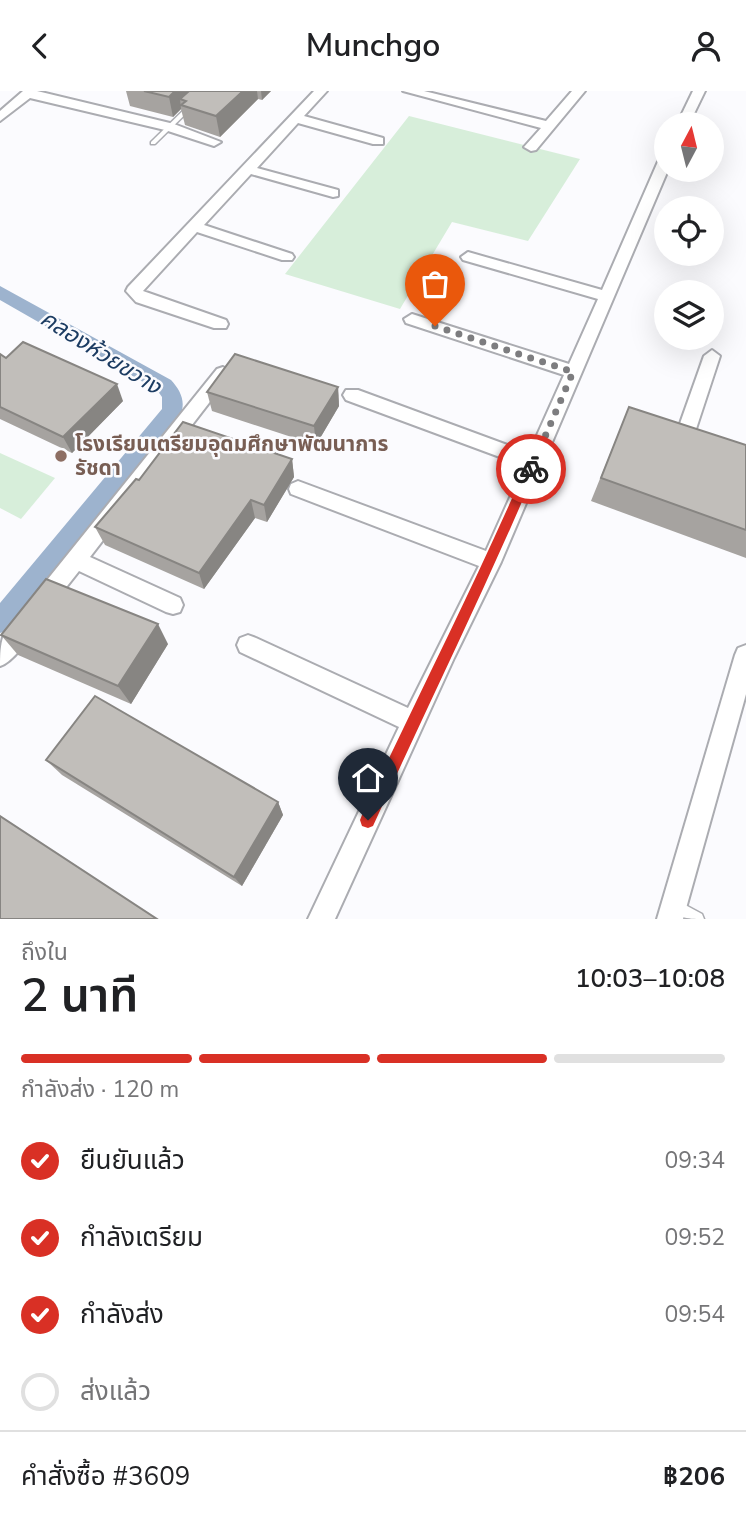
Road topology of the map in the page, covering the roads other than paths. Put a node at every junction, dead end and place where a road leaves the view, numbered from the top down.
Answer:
1 (206, 91) edge
2 (321, 91) edge
3 (409, 91) edge
4 (579, 91) edge
5 (699, 91) edge
6 (29, 93) edge
7 (689, 112) edge
8 (0, 117) edge
9 (296, 118) junction
10 (550, 126) junction
11 (169, 127) junction
12 (379, 141) dead end
13 (153, 142) dead end
14 (214, 142) dead end
15 (531, 148) dead end
16 (250, 170) junction
17 (656, 182) edge
18 (333, 193) dead end
19 (193, 226) junction
20 (287, 257) dead end
21 (468, 257) dead end
22 (606, 296) junction
23 (412, 319) dead end
24 (220, 324) dead end
25 (236, 356) edge
26 (712, 356) dead end
27 (573, 372) junction
28 (352, 395) dead end
29 (686, 432) edge
30 (534, 462) junction
31 (298, 489) dead end
32 (76, 560) junction
33 (491, 562) junction
34 (173, 605) dead end
35 (9, 633) edge
36 (248, 645) dead end
37 (746, 655) edge
38 (0, 656) edge
39 (414, 722) junction
40 (672, 913) edge
41 (321, 919) edge
42 (696, 919) edge

1 - 11 lane
2 - 9 street
3 - 10 street
4 - 10 street
5 - 7 street
6 - 8 street
6 - 11 street
9 - 12 street
9 - 16 street
10 - 15 street
11 - 13 lane
11 - 14 street
16 - 18 street
16 - 19 street
17 - 22 street
19 - 20 street
19 - 24 street
21 - 22 street
22 - 27 street
23 - 27 street
25 - 32 street
26 - 29 street
27 - 30 street
28 - 30 street
30 - 33 street
31 - 33 street
32 - 34 street
32 - 35 street
33 - 39 street
35 - 38 street
36 - 39 street
37 - 40 street
39 - 41 street
40 - 42 lane

